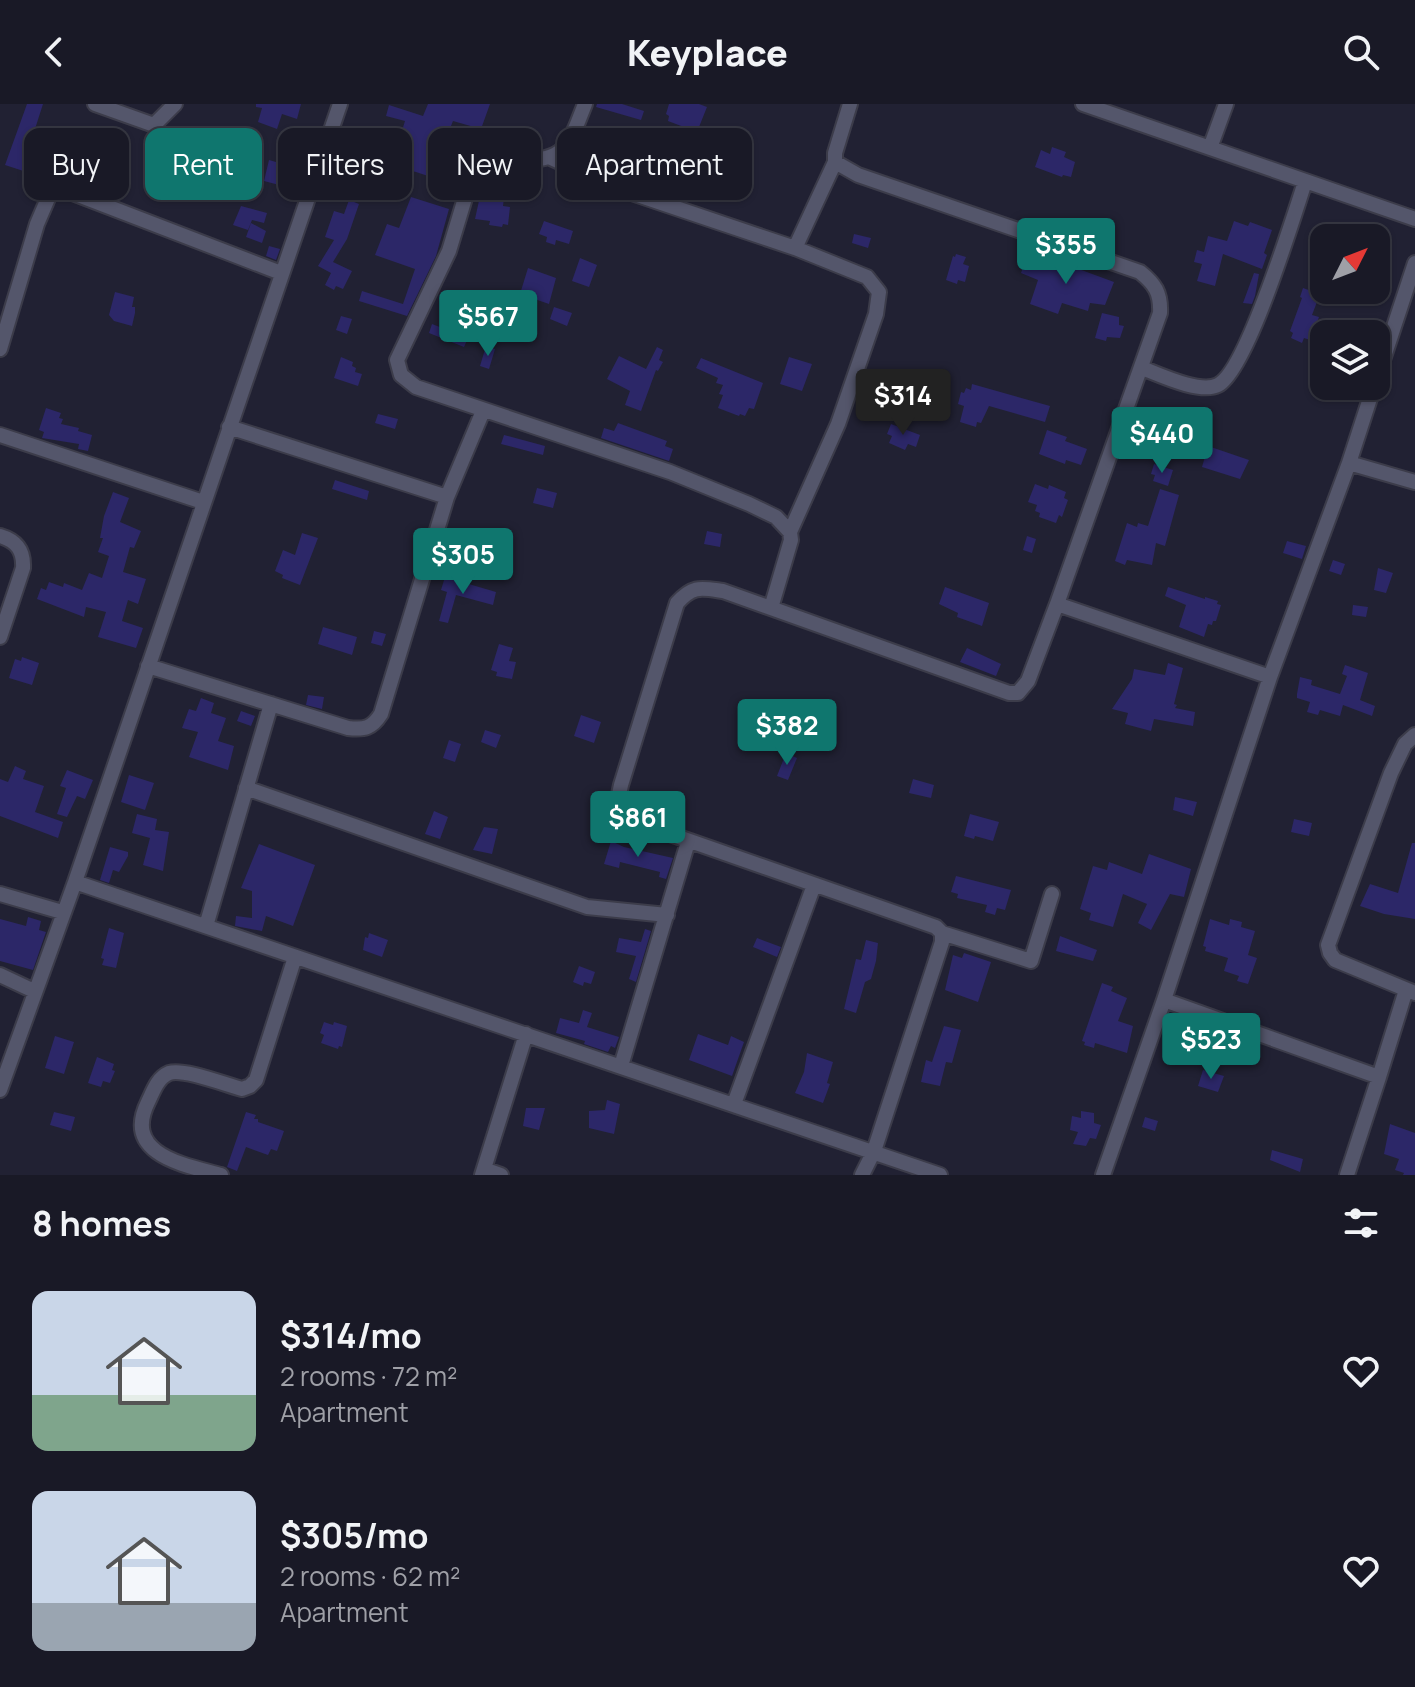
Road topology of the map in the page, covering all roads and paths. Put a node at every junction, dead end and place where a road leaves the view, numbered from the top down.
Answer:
1 (95, 104) edge
2 (175, 104) edge
3 (340, 104) edge
4 (585, 104) edge
5 (850, 104) edge
6 (1083, 104) edge
7 (1226, 104) edge
8 (1210, 148) junction
9 (551, 158) junction
10 (835, 162) junction
11 (1305, 182) junction
12 (1415, 219) edge
13 (795, 248) junction
14 (1415, 263) edge
15 (281, 273) junction
16 (1390, 338) edge
17 (0, 349) edge
18 (1142, 368) junction
19 (1369, 400) edge
20 (483, 411) junction
21 (229, 427) junction
22 (0, 435) edge
23 (1349, 463) junction
24 (1415, 482) edge
25 (447, 497) junction
26 (203, 502) junction
27 (790, 532) junction
28 (0, 536) edge
29 (1057, 604) junction
30 (771, 608) junction
31 (0, 637) edge
32 (148, 666) junction
33 (1270, 677) junction
34 (271, 704) junction
35 (1415, 735) edge
36 (246, 788) junction
37 (688, 842) junction
38 (75, 882) junction
39 (814, 885) junction
40 (0, 894) edge
41 (1052, 894) dead end
42 (62, 912) junction
43 (667, 915) junction
44 (206, 926) junction
45 (942, 933) junction
46 (295, 957) junction
47 (0, 975) edge
48 (34, 991) junction
49 (1410, 991) edge
50 (1164, 1000) junction
51 (526, 1034) junction
52 (621, 1066) junction
53 (1379, 1077) junction
54 (0, 1090) edge
55 (734, 1104) junction
56 (874, 1151) junction
57 (483, 1172) edge
58 (221, 1175) edge
59 (501, 1175) edge
60 (862, 1175) edge
61 (940, 1175) edge
62 (1103, 1175) edge
63 (1347, 1175) edge

1 - 2 street
3 - 15 street
4 - 9 street
5 - 10 street
6 - 8 street
7 - 8 street
8 - 11 street
9 - 13 street
9 - 20 street
10 - 13 street
10 - 18 street
11 - 12 street
11 - 18 street
13 - 27 street
14 - 16 street
15 - 17 street
15 - 21 street
18 - 29 street
19 - 23 street
20 - 25 street
20 - 27 street
21 - 25 street
21 - 26 street
22 - 26 street
23 - 24 street
23 - 33 street
25 - 34 street
26 - 32 street
27 - 30 street
28 - 31 street
29 - 30 street
29 - 33 street
30 - 37 street
32 - 34 street
32 - 38 street
33 - 50 street
34 - 36 street
35 - 49 street
36 - 43 street
36 - 44 street
37 - 39 street
37 - 43 street
38 - 42 street
38 - 44 street
39 - 45 street
39 - 55 street
40 - 42 street
41 - 45 street
42 - 48 street
43 - 52 street
44 - 46 street
45 - 56 street
46 - 51 street
46 - 58 street
47 - 48 street
48 - 54 street
49 - 53 street
50 - 53 street
50 - 62 street
51 - 52 street
51 - 57 street
52 - 55 street
53 - 63 street
55 - 56 street
56 - 60 street
56 - 61 street
57 - 59 street

